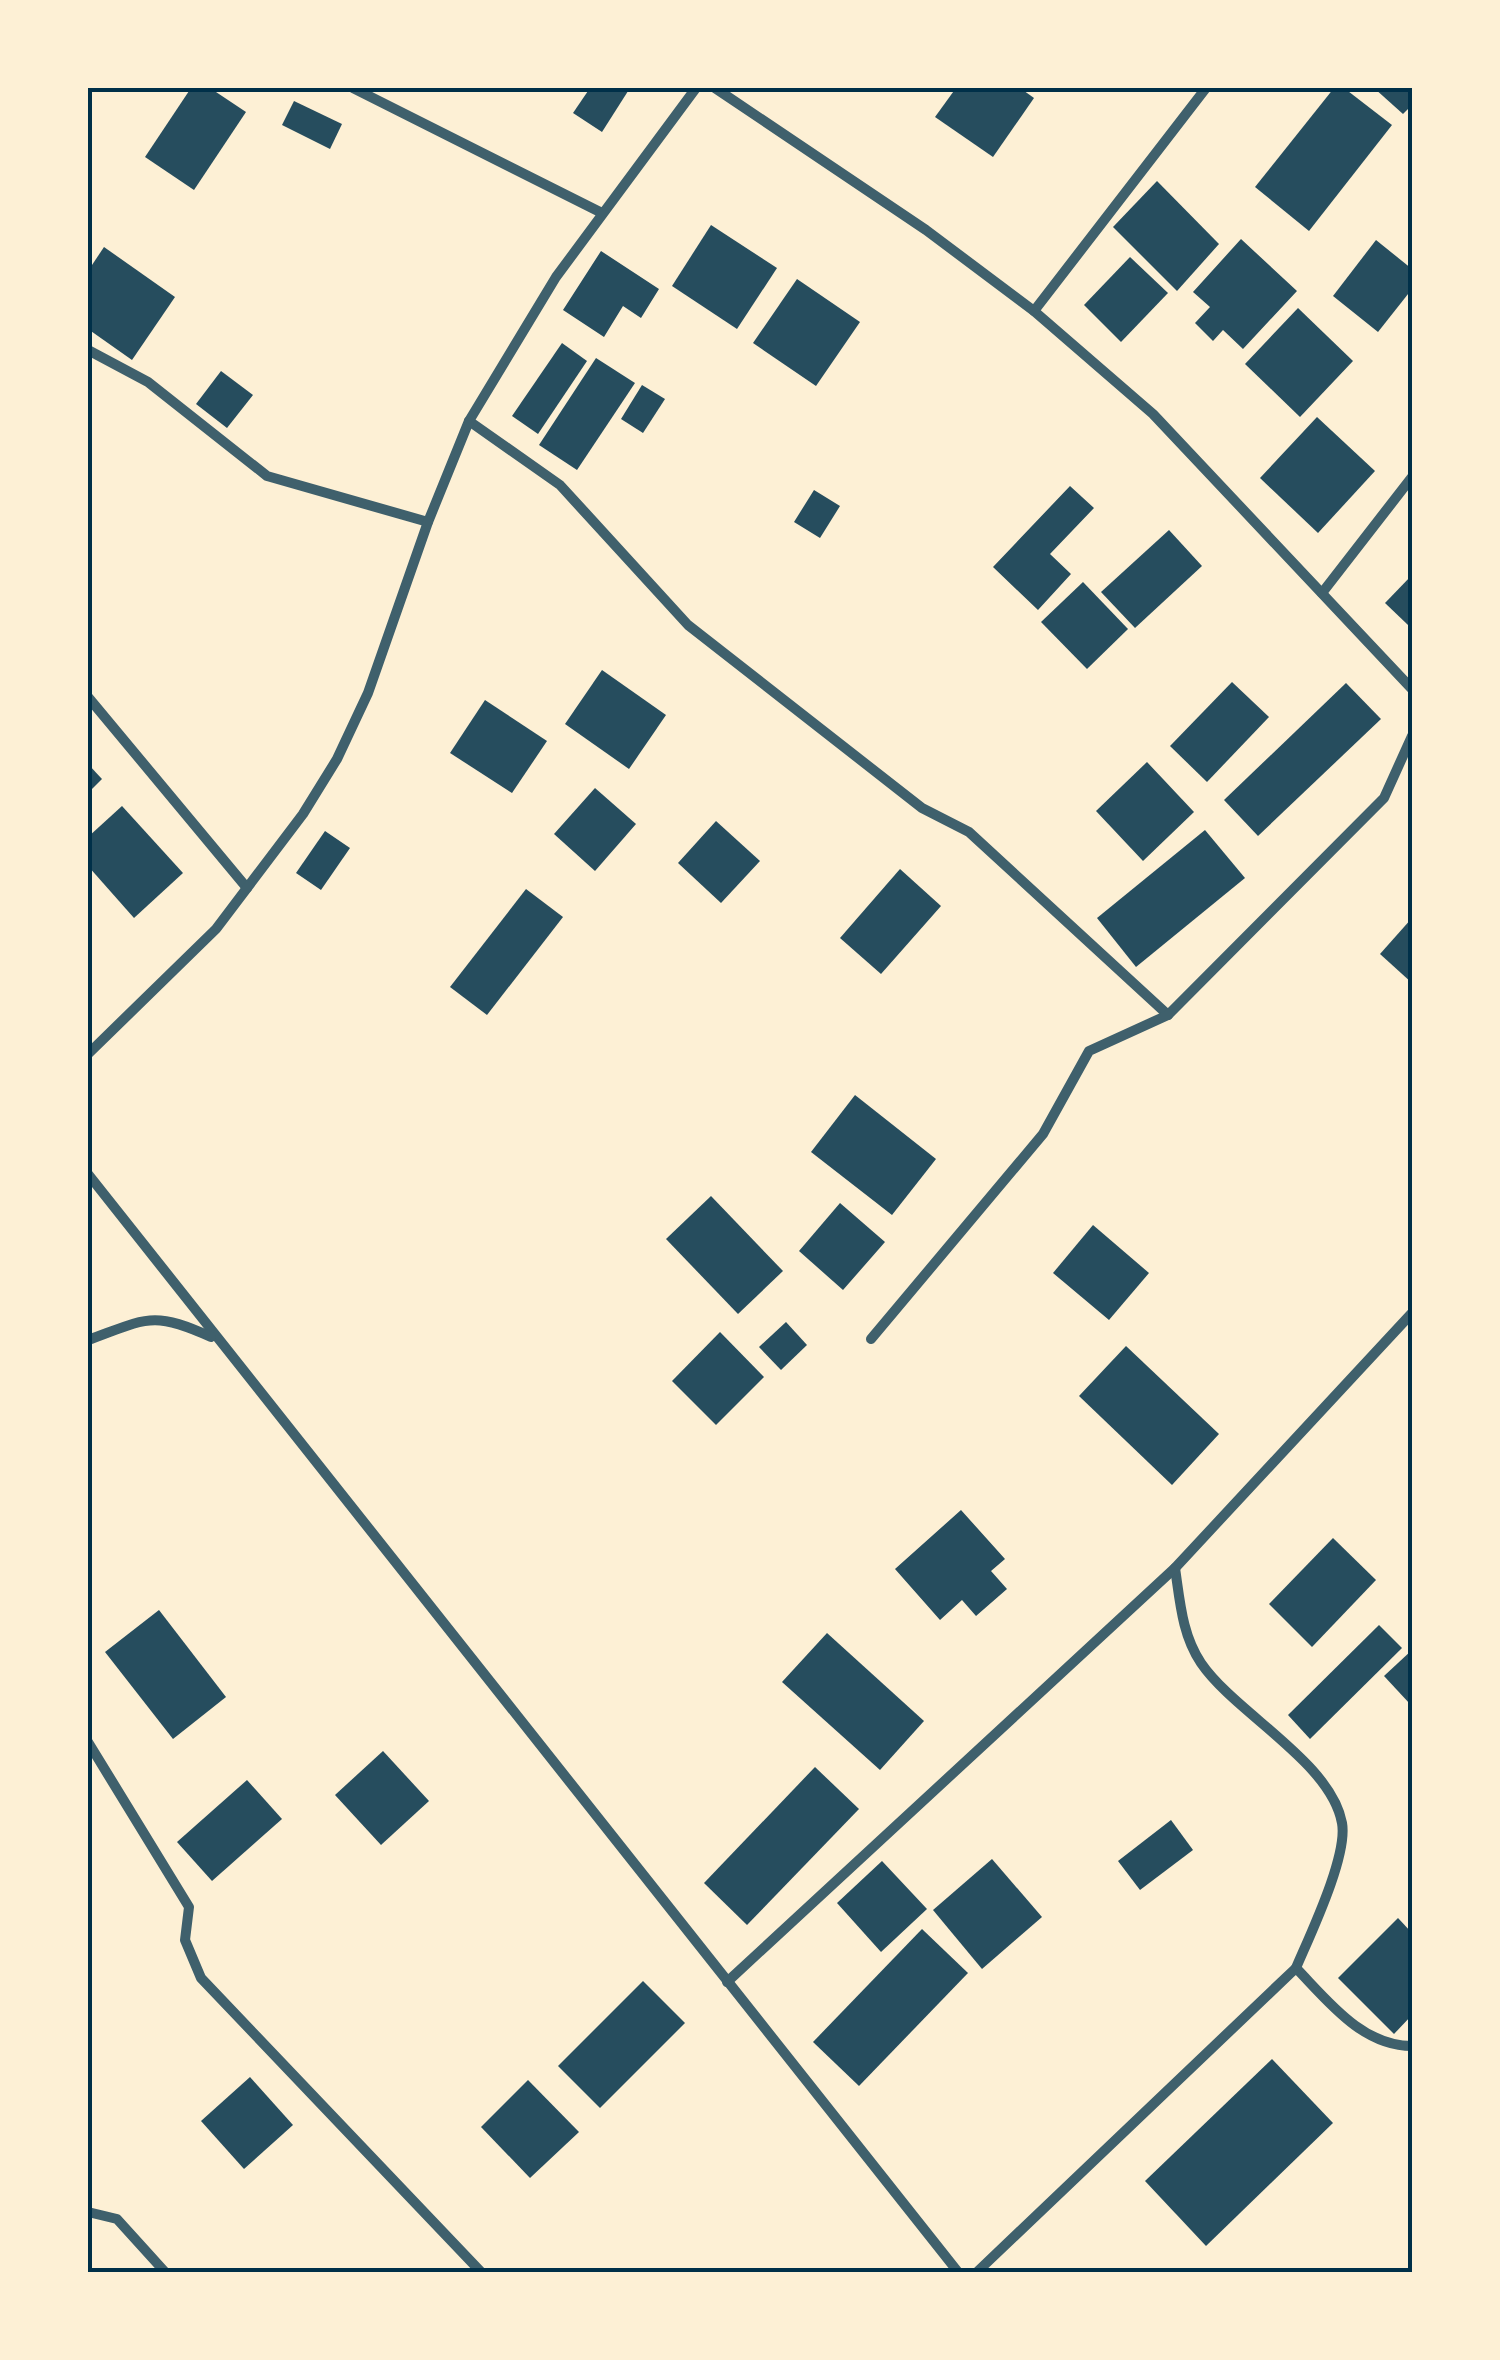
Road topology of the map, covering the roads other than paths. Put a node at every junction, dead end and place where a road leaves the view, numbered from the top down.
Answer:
1 (353, 88) edge
2 (696, 88) edge
3 (715, 88) edge
4 (1206, 88) edge
5 (602, 214) junction
6 (1034, 311) junction
7 (88, 350) edge
8 (468, 421) junction
9 (1412, 477) edge
10 (428, 522) junction
11 (1322, 593) junction
12 (1412, 688) edge
13 (88, 697) edge
14 (1412, 736) edge
15 (247, 888) junction
16 (1168, 1014) junction
17 (88, 1054) edge
18 (88, 1174) edge
19 (1412, 1313) edge
20 (88, 1340) edge
21 (216, 1340) junction
22 (871, 1340) dead end
23 (1175, 1568) junction
24 (88, 1742) edge
25 (1296, 1968) junction
26 (727, 1982) junction
27 (1412, 2046) edge
28 (88, 2212) edge
29 (164, 2272) edge
30 (481, 2272) edge
31 (958, 2272) edge
32 (977, 2272) edge

1 - 5 street
2 - 5 street
3 - 6 street
4 - 6 street
5 - 8 street
6 - 11 street
7 - 10 street
8 - 10 street
8 - 16 street
9 - 11 street
10 - 15 street
11 - 12 street
13 - 15 street
14 - 16 street
15 - 17 street
16 - 22 street
18 - 21 street
19 - 23 street
20 - 21 street
21 - 26 street
23 - 25 street
23 - 26 street
24 - 30 street
25 - 27 street
25 - 32 street
26 - 31 street
28 - 29 street

